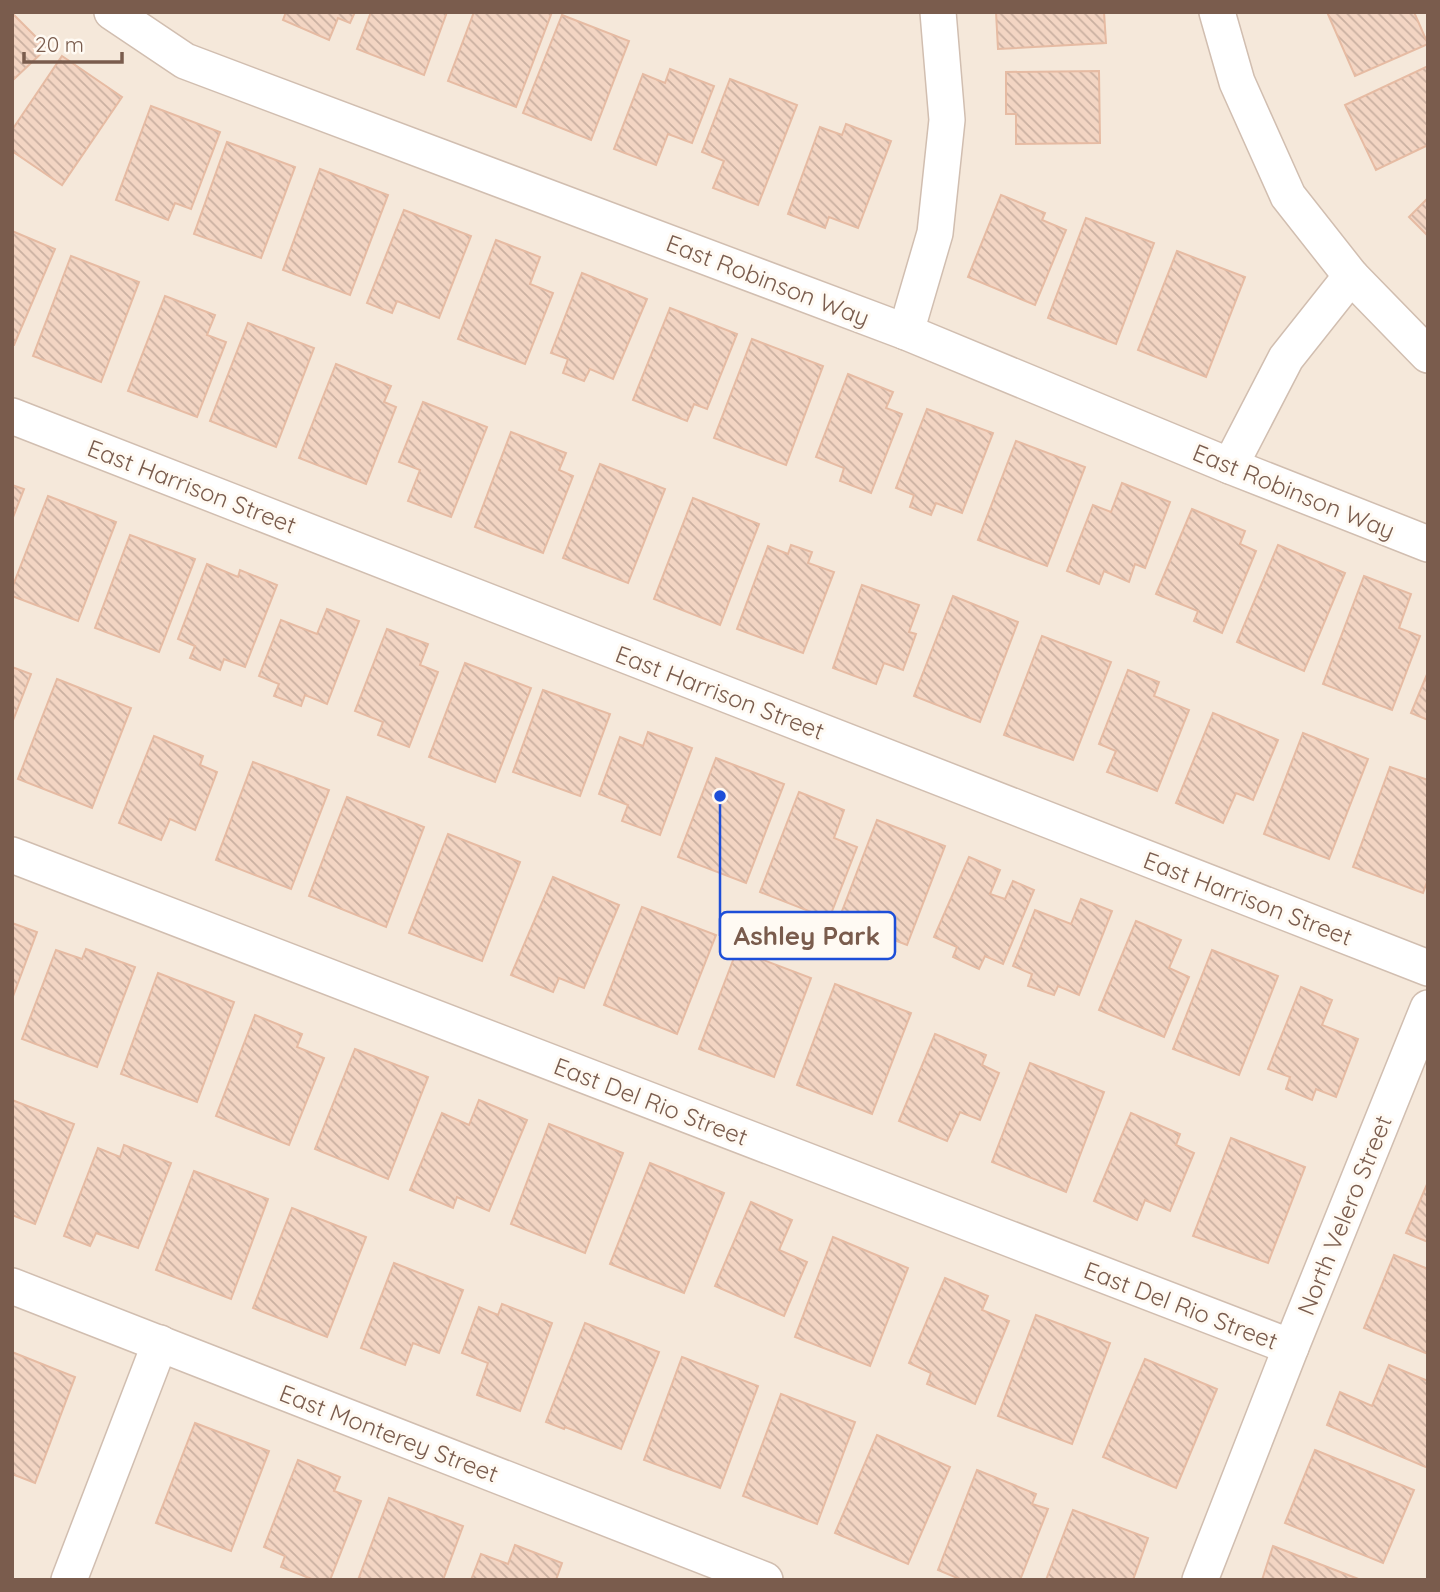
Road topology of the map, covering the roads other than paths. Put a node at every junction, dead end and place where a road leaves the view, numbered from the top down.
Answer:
1 (112, 12) edge
2 (938, 12) edge
3 (1217, 12) edge
4 (1351, 276) junction
5 (906, 332) junction
6 (1428, 355) edge
7 (12, 416) edge
8 (1230, 466) junction
9 (1428, 544) edge
10 (12, 855) edge
11 (1428, 968) edge
12 (1428, 1008) edge
13 (12, 1286) edge
14 (160, 1343) junction
15 (1291, 1347) junction
16 (69, 1580) edge
17 (765, 1580) edge
18 (1200, 1580) edge

1 - 5 street, East Robinson Way
2 - 5 street
3 - 4 street
4 - 6 street
4 - 8 street
5 - 8 street, East Robinson Way
7 - 11 street, East Harrison Street
8 - 9 street, East Robinson Way
10 - 15 street, East Del Rio Street
12 - 15 street, North Velero Street
13 - 14 street, East Monterey Street
14 - 16 street
14 - 17 street, East Monterey Street
15 - 18 street, North Velero Street

